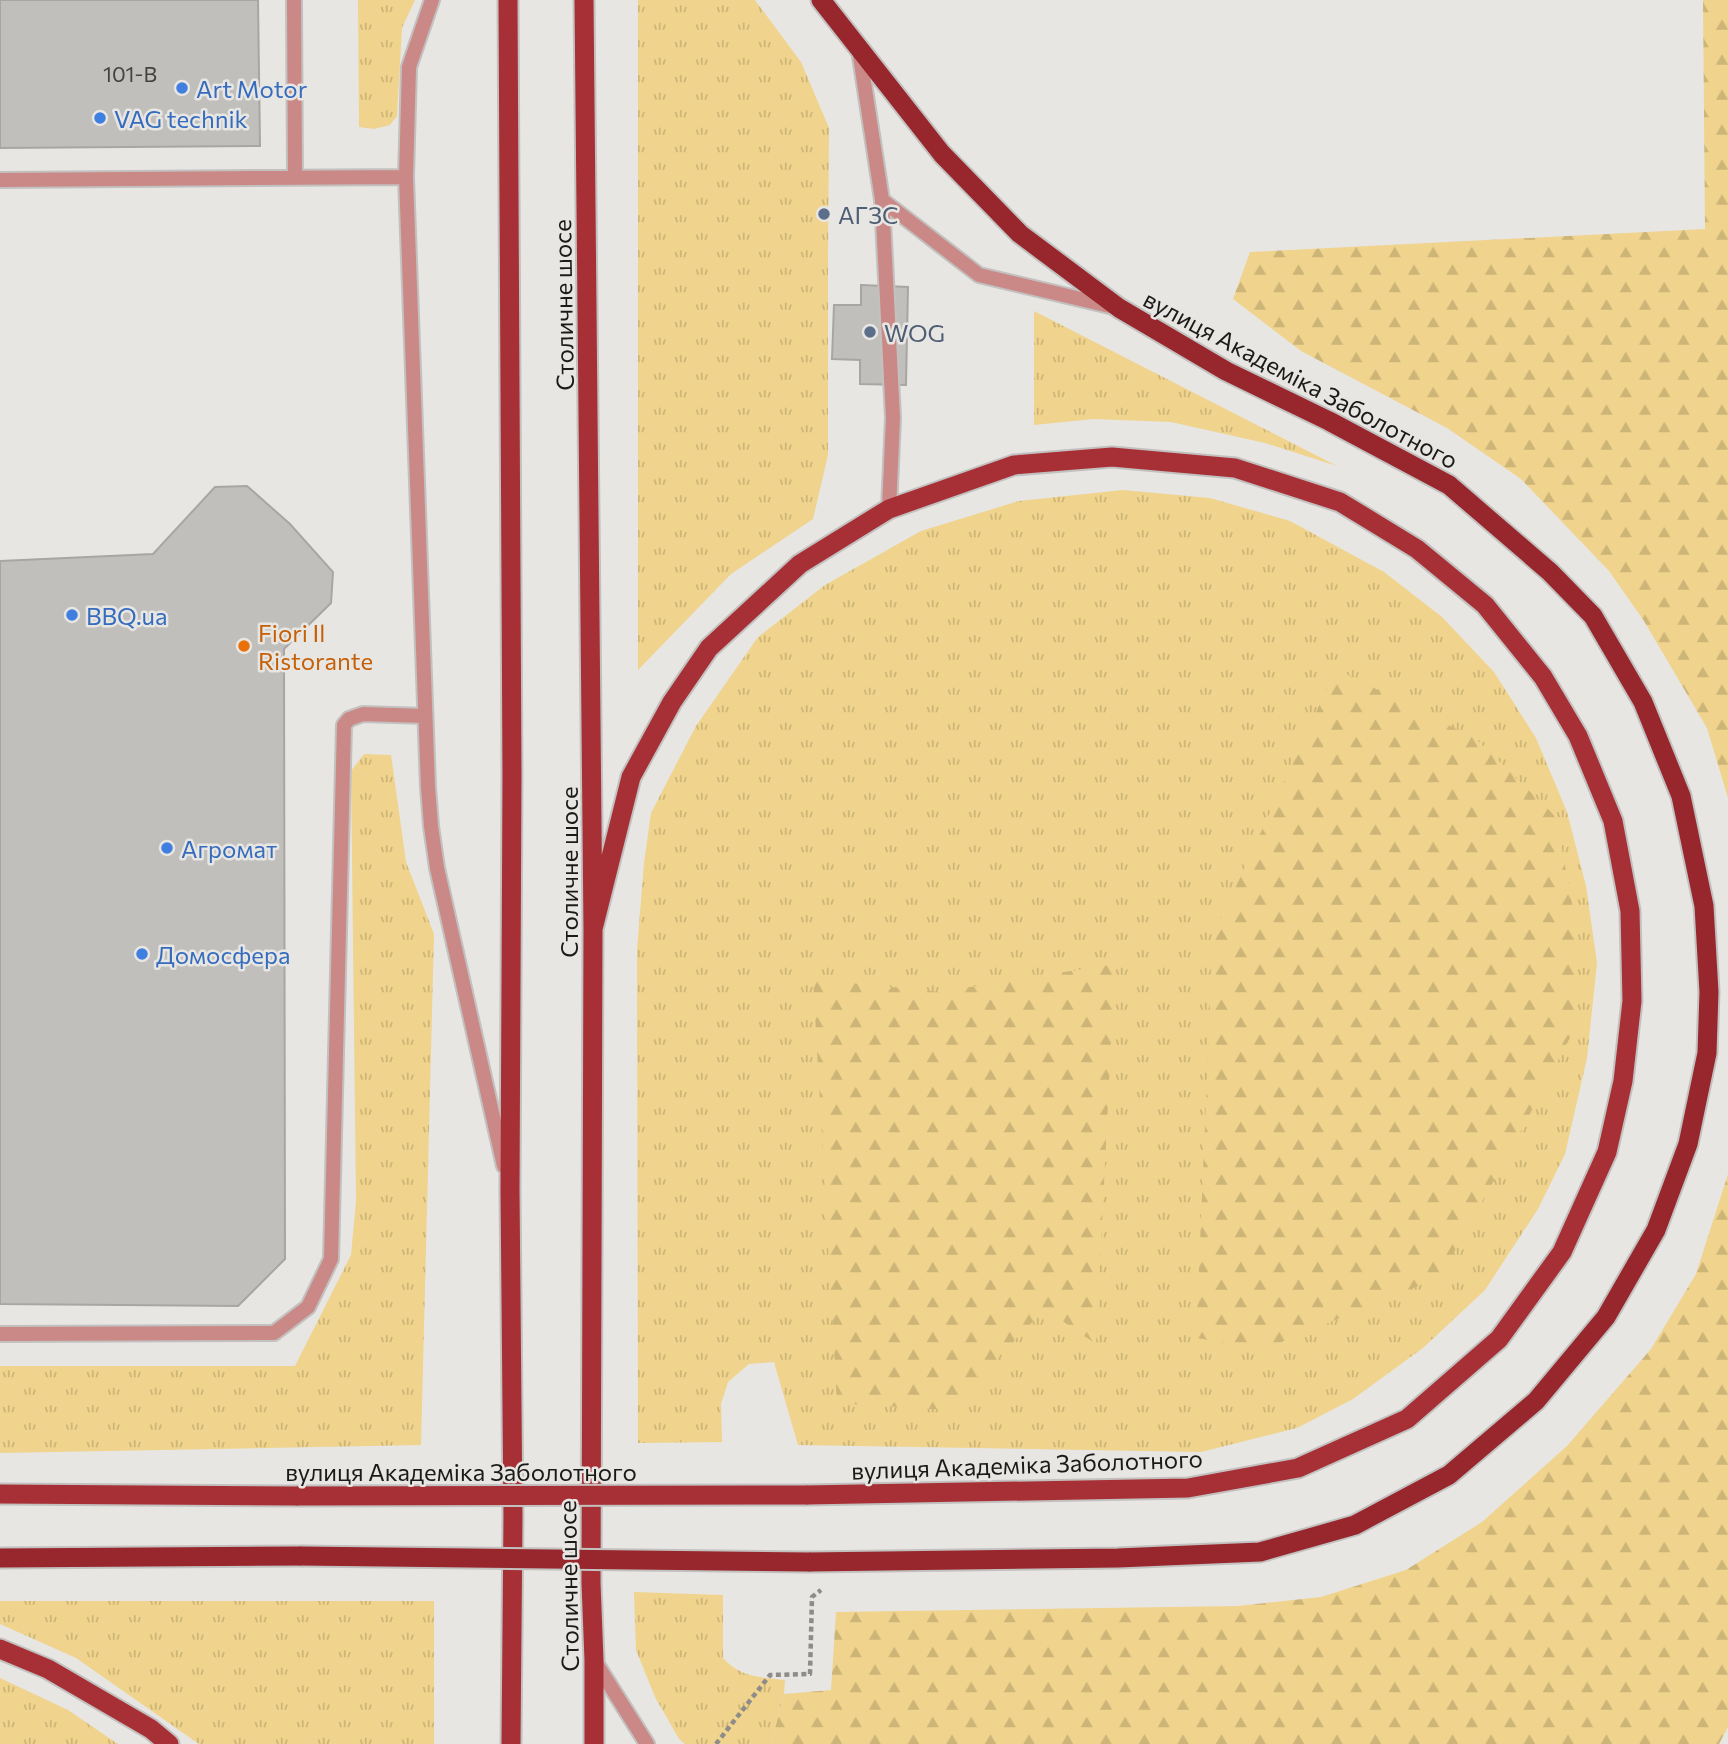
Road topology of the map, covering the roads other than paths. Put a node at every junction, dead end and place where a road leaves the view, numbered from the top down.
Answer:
1 (294, 0) edge
2 (432, 0) edge
3 (508, 0) edge
4 (584, 0) edge
5 (821, 0) edge
6 (858, 49) junction
7 (295, 177) junction
8 (406, 177) junction
9 (0, 180) edge
10 (882, 200) junction
11 (1119, 308) junction
12 (889, 509) junction
13 (425, 716) junction
14 (593, 929) junction
15 (510, 1191) junction
16 (0, 1334) edge
17 (0, 1494) edge
18 (0, 1558) edge
19 (0, 1649) edge
20 (594, 1660) junction
21 (169, 1744) edge
22 (511, 1744) edge
23 (594, 1744) edge
24 (647, 1744) edge

1 - 7 lane
2 - 8 lane
3 - 15 main road
4 - 14 main road, Столичне шосе
5 - 6 highway, вулиця Академіка Заболотного
6 - 10 lane
6 - 11 highway, вулиця Академіка Заболотного
7 - 8 lane
7 - 9 lane
8 - 13 lane
10 - 11 lane
10 - 12 lane
11 - 18 highway, вулиця Академіка Заболотного, bridge
12 - 14 main road, вулиця Академіка Заболотного
12 - 17 main road, вулиця Академіка Заболотного, bridge
13 - 15 lane
13 - 16 lane
14 - 20 main road, Столичне шосе
15 - 22 main road
19 - 21 main road
20 - 23 main road, Столичне шосе
20 - 24 lane

